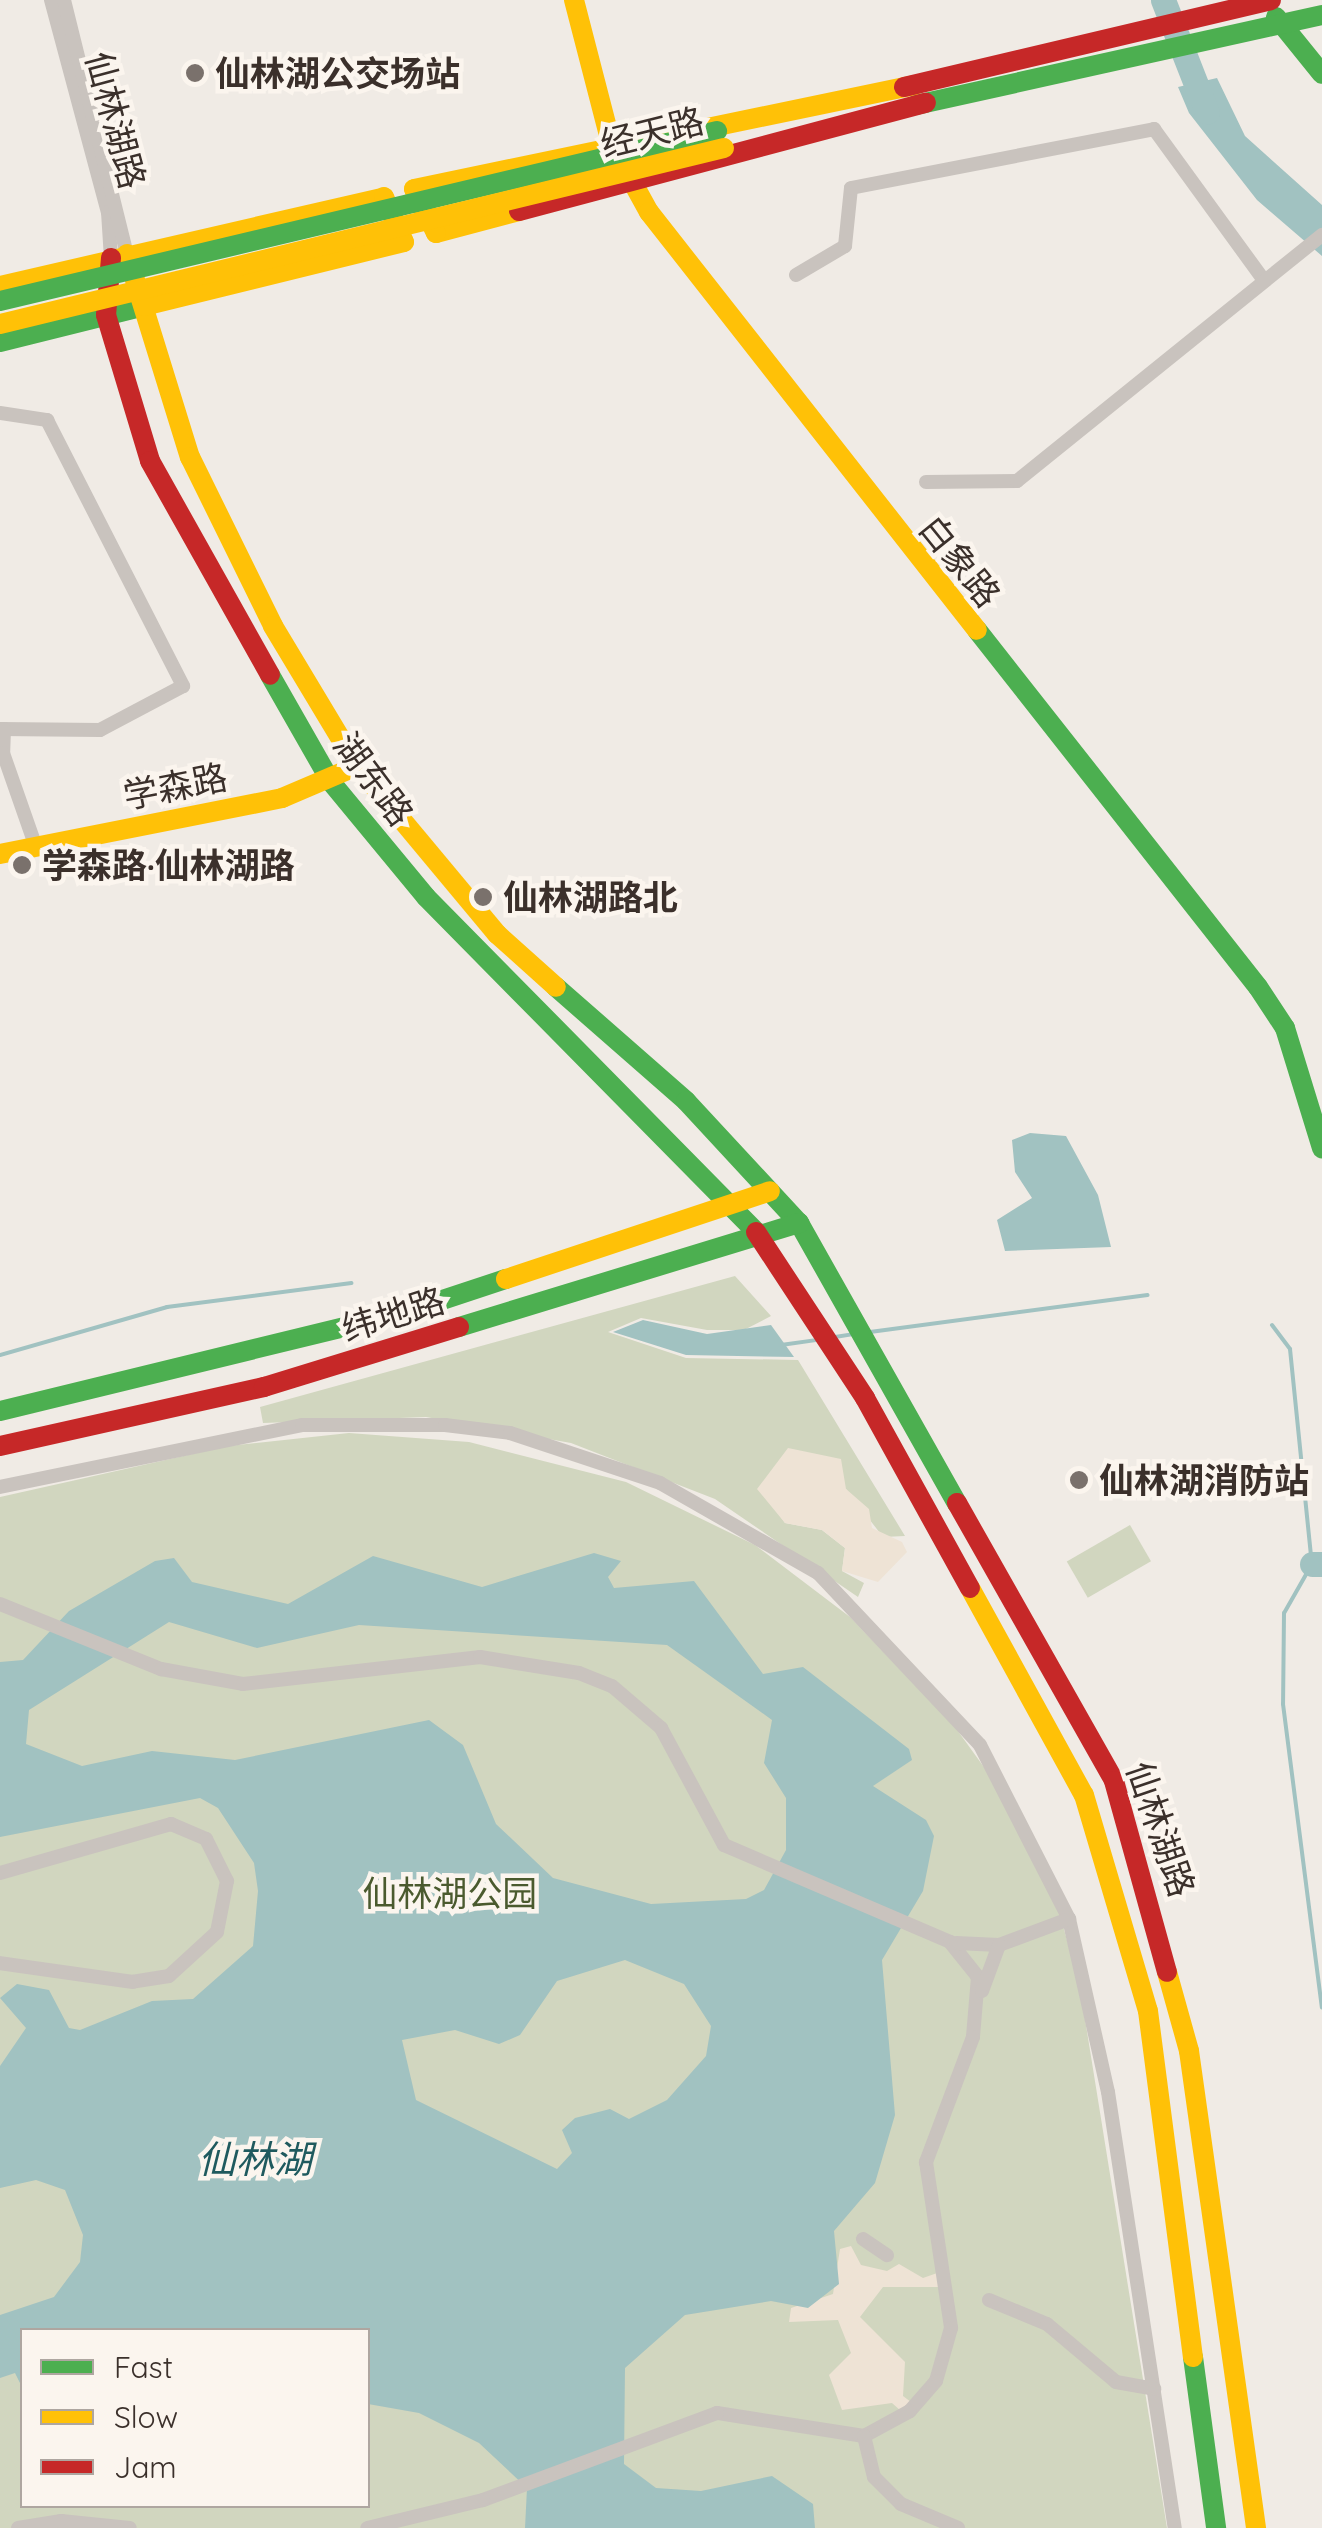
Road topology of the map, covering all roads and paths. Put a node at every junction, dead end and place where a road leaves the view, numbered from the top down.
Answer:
1 (51, 0) edge
2 (64, 0) edge
3 (574, 0) edge
4 (1308, 0) edge
5 (1265, 1) edge
6 (1322, 15) edge
7 (1281, 23) junction
8 (1322, 74) edge
9 (920, 94) junction
10 (721, 140) junction
11 (611, 143) junction
12 (632, 184) junction
13 (425, 211) junction
14 (394, 220) junction
15 (1322, 235) edge
16 (119, 256) junction
17 (796, 274) dead end
18 (1263, 278) junction
19 (0, 286) edge
20 (0, 301) edge
21 (140, 307) junction
22 (106, 316) junction
23 (0, 324) edge
24 (0, 342) edge
25 (0, 414) edge
26 (926, 482) dead end
27 (2, 729) edge
28 (356, 766) junction
29 (331, 782) junction
30 (36, 847) junction
31 (0, 854) edge
32 (1322, 1148) edge
33 (770, 1191) junction
34 (732, 1203) junction
35 (799, 1223) junction
36 (758, 1236) junction
37 (0, 1411) edge
38 (0, 1446) edge
39 (0, 1487) edge
40 (0, 1604) edge
41 (0, 1873) edge
42 (1070, 1919) junction
43 (1160, 1926) junction
44 (1130, 1932) junction
45 (950, 1942) junction
46 (999, 1945) junction
47 (0, 1963) edge
48 (980, 1996) junction
49 (863, 2239) dead end
50 (887, 2256) dead end
51 (989, 2300) dead end
52 (1154, 2389) junction
53 (864, 2436) junction
54 (18, 2528) edge
55 (130, 2528) edge
56 (367, 2528) edge
57 (958, 2528) edge
58 (1174, 2528) edge
59 (1216, 2528) edge
60 (1256, 2528) edge

1 - 16 street, 仙林湖路
2 - 16 street, 仙林湖路
3 - 11 main road, 白象路
4 - 6 main road
5 - 7 main road
5 - 9 main road, 经天路
6 - 7 main road, 经天路
7 - 8 main road
7 - 9 main road, 经天路
9 - 10 main road, 经天路
9 - 11 main road
9 - 12 main road
10 - 20 main road, 经天路, bridge
10 - 23 main road, 经天路, bridge
11 - 12 main road, 白象路
11 - 13 main road
12 - 13 main road
12 - 32 main road, 白象路
13 - 14 main road
14 - 16 main road
14 - 21 main road
15 - 18 street
16 - 19 main road
16 - 21 main road, 湖东路
16 - 22 main road, 湖东路
17 - 18 street
18 - 26 street
21 - 22 main road
21 - 28 main road, 湖东路
22 - 24 main road
22 - 29 main road, 湖东路
25 - 27 street
27 - 30 street
28 - 29 main road, 学森路
28 - 33 main road, 湖东路
29 - 30 main road, 学森路
29 - 34 main road, 湖东路
30 - 31 main road, 学森路
33 - 34 main road, 纬地路
33 - 35 main road, 湖东路
34 - 36 main road, 湖东路
34 - 37 main road, 纬地路
35 - 36 main road, 纬地路
35 - 43 main road, 仙林湖路
36 - 38 main road, 纬地路
36 - 44 main road, 仙林湖路
39 - 42 street
40 - 45 street
41 - 47 street
42 - 46 street
42 - 52 street
43 - 44 main road
43 - 60 main road, 仙林湖路
44 - 59 main road, 仙林湖路
45 - 46 street
45 - 48 street
46 - 48 street
48 - 53 street
49 - 50 street
51 - 52 street
52 - 58 street
53 - 56 street
53 - 57 street
54 - 55 street

